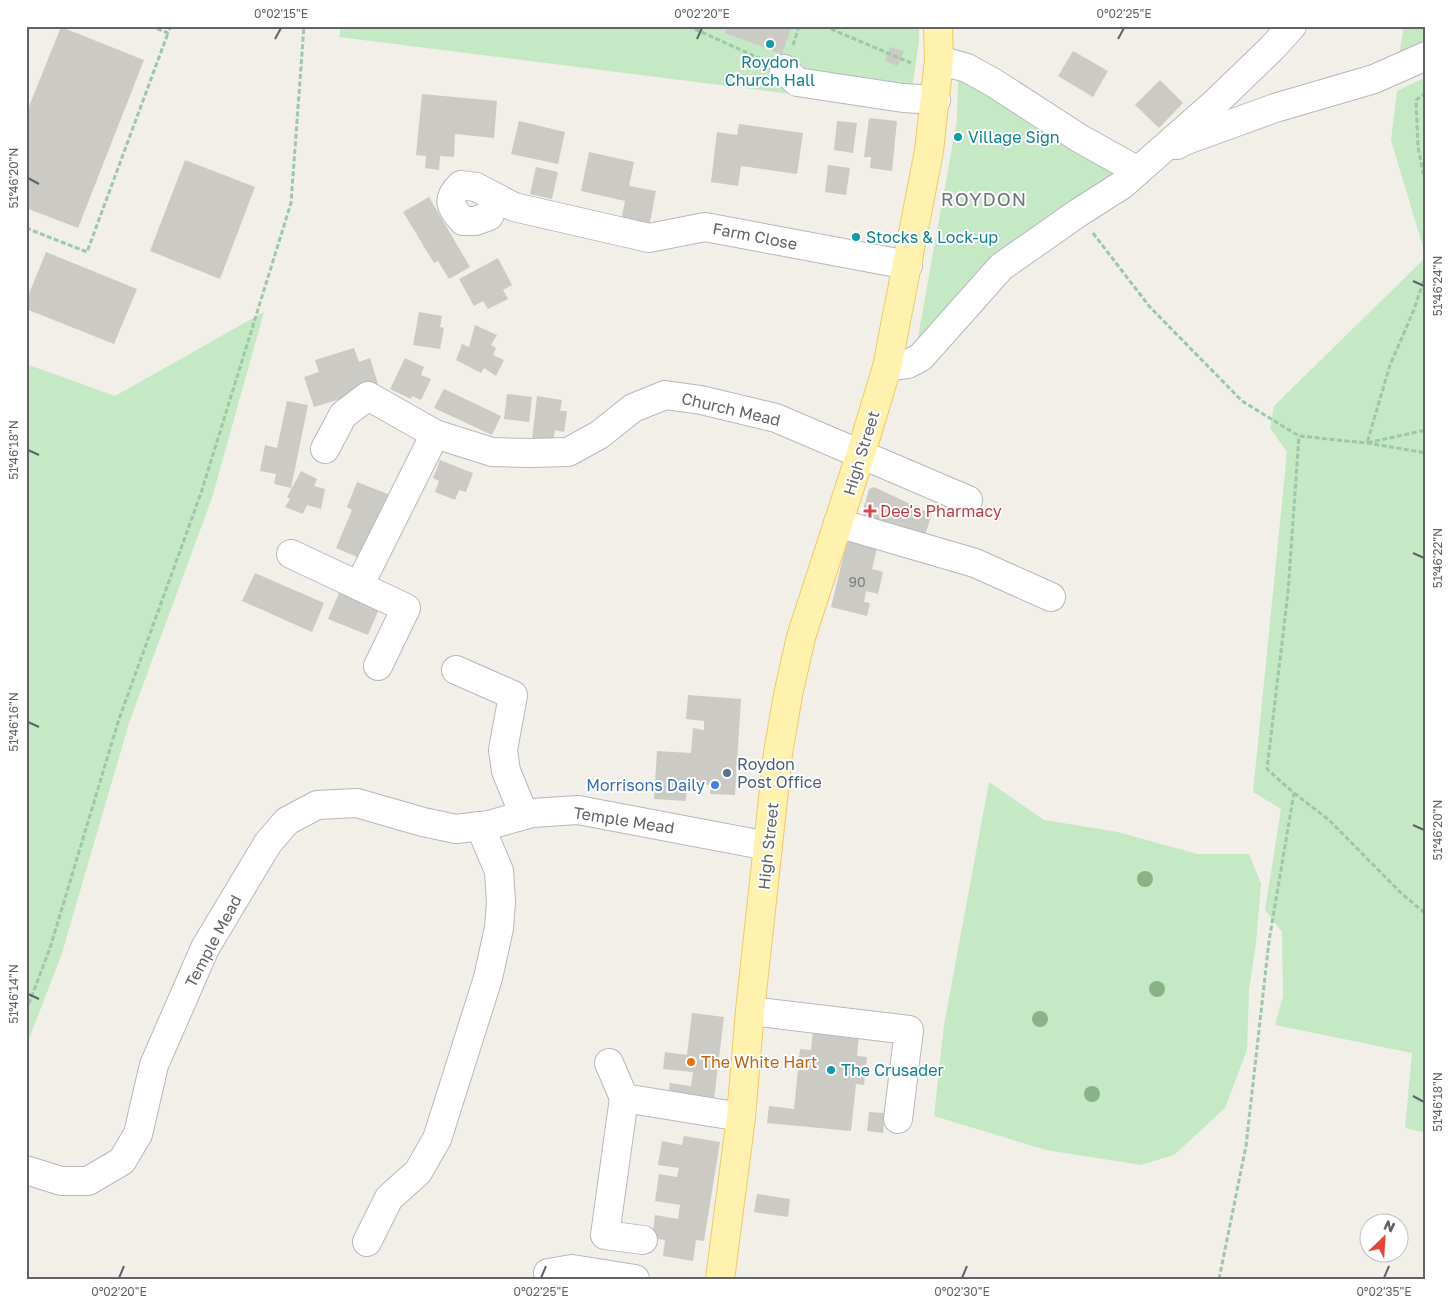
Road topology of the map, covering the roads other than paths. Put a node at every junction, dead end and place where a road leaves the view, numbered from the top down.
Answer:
1 (938, 26) edge
2 (1292, 26) edge
3 (1426, 56) edge
4 (784, 69) road end
5 (937, 78) junction
6 (1138, 171) junction
7 (506, 202) dead end
8 (908, 265) junction
9 (887, 367) junction
10 (435, 434) junction
11 (325, 450) dead end
12 (861, 453) junction
13 (968, 500) dead end
14 (838, 523) junction
15 (291, 554) dead end
16 (359, 586) junction
17 (1050, 597) dead end
18 (378, 666) dead end
19 (456, 670) dead end
20 (524, 815) junction
21 (480, 826) junction
22 (768, 846) junction
23 (750, 1011) junction
24 (609, 1063) dead end
25 (624, 1098) junction
26 (741, 1117) junction
27 (898, 1119) dead end
28 (26, 1170) edge
29 (643, 1240) dead end
30 (367, 1242) dead end
31 (548, 1273) dead end
32 (635, 1279) edge
33 (720, 1279) edge

1 - 5 main road, High Street
2 - 6 street
3 - 6 street
4 - 5 street
5 - 6 street
5 - 8 main road, High Street
6 - 9 street
7 - 8 street, Farm Close
8 - 9 main road, High Street
9 - 12 main road, High Street
10 - 11 street, Church Mead
10 - 12 street, Church Mead
10 - 16 street
12 - 13 street, Church Mead
12 - 14 main road, High Street
14 - 17 street
14 - 22 main road, High Street
15 - 16 street
16 - 18 street
19 - 20 street
20 - 21 street, Temple Mead
20 - 22 street, Temple Mead
21 - 28 street, Temple Mead
21 - 30 street
22 - 23 main road, High Street
23 - 26 main road, High Street
23 - 27 street
24 - 25 street
25 - 26 street
25 - 29 street
26 - 33 main road, High Street
31 - 32 street

